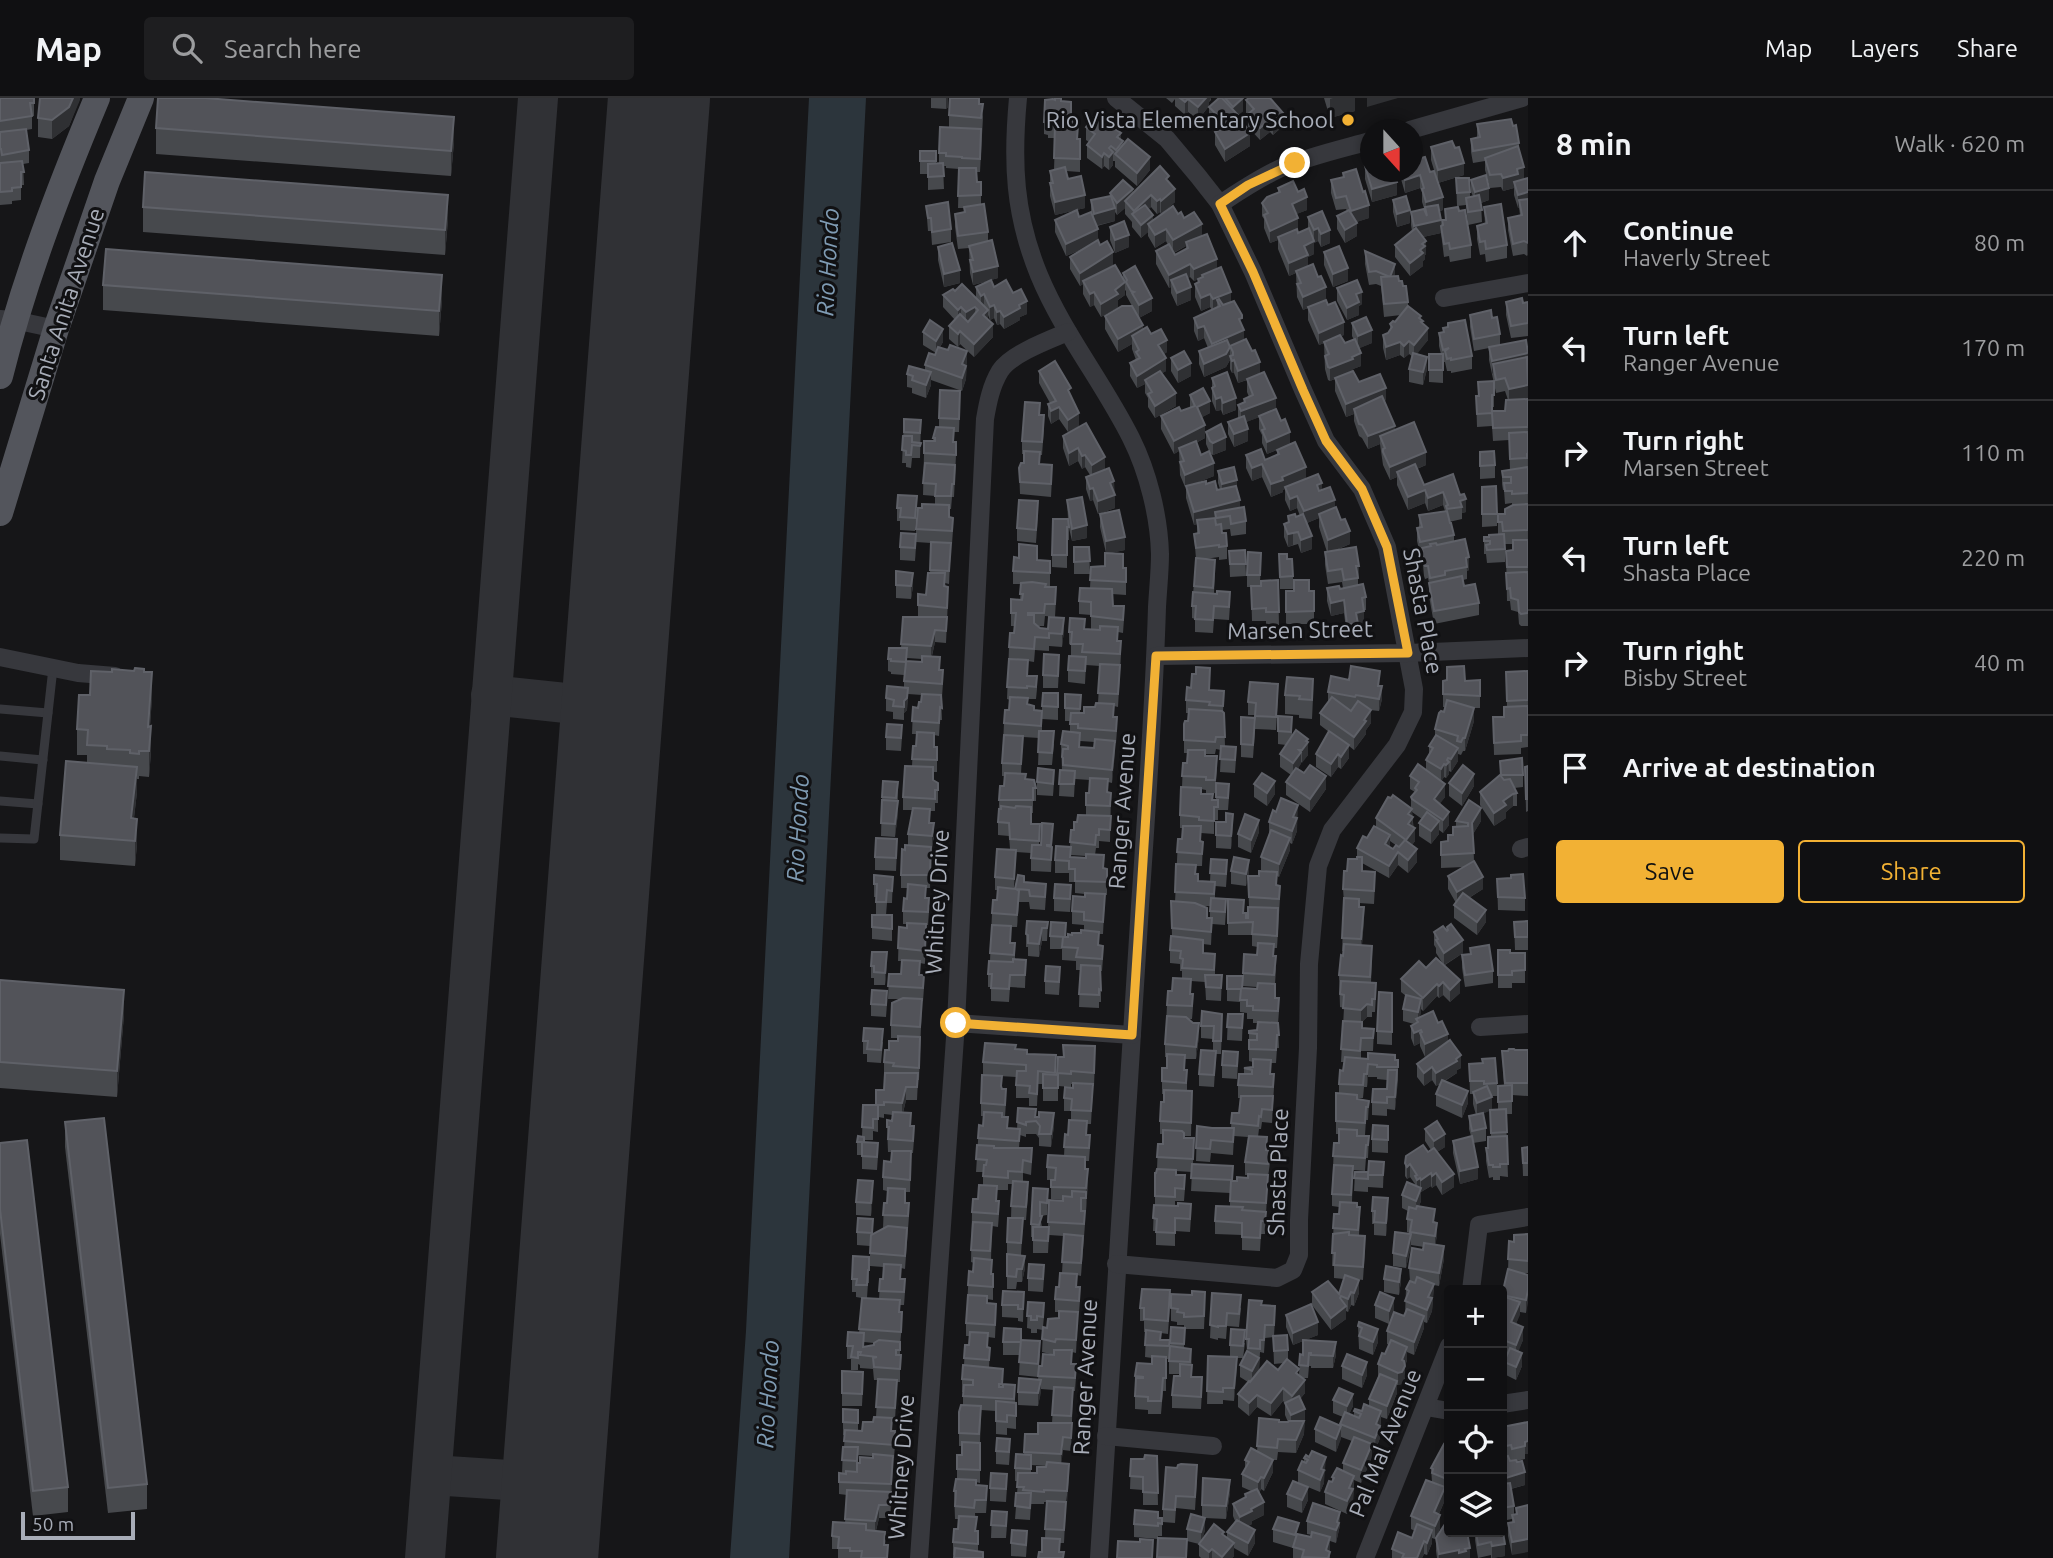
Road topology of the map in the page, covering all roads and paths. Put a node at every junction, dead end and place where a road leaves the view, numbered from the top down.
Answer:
1 (97, 98) edge
2 (141, 98) edge
3 (1018, 98) edge
4 (1116, 98) edge
5 (1522, 98) edge
6 (1423, 126) edge
7 (1360, 144) edge
8 (1220, 204) junction
9 (1528, 283) edge
10 (1444, 298) dead end
11 (7, 320) edge
12 (56, 329) junction
13 (1068, 332) junction
14 (0, 376) edge
15 (0, 513) edge
16 (1528, 648) edge
17 (1408, 653) junction
18 (1156, 656) junction
19 (0, 657) edge
20 (53, 668) junction
21 (138, 678) edge
22 (0, 709) edge
23 (48, 713) junction
24 (0, 755) edge
25 (43, 760) junction
26 (0, 801) edge
27 (38, 804) junction
28 (0, 838) edge
29 (956, 1023) junction
30 (1528, 1024) edge
31 (1480, 1027) dead end
32 (1132, 1035) junction
33 (1528, 1217) edge
34 (1116, 1264) junction
35 (1472, 1285) edge
36 (1448, 1348) edge
37 (1528, 1400) edge
38 (1507, 1403) edge
39 (1426, 1407) junction
40 (1444, 1410) edge
41 (1106, 1436) junction
42 (1213, 1446) dead end
43 (919, 1558) edge
44 (1098, 1558) edge
45 (1365, 1558) edge

1 - 11 main road, Santa Anita Avenue
2 - 12 main road, Santa Anita Avenue
3 - 13 street, Ranger Avenue
4 - 8 street, Shasta Place
5 - 6 street
7 - 8 street
8 - 17 street, Shasta Place
9 - 10 street
11 - 12 street
11 - 14 main road, Santa Anita Avenue
12 - 15 main road, Santa Anita Avenue
13 - 18 street, Ranger Avenue
13 - 29 street, Whitney Drive
16 - 17 street, Marsen Street
17 - 18 street, Marsen Street
17 - 34 street, Shasta Place
18 - 32 street, Ranger Avenue
19 - 20 street
20 - 21 street
20 - 23 lane
22 - 23 lane
23 - 25 lane
24 - 25 lane
25 - 27 lane
26 - 27 lane
27 - 28 lane
29 - 32 street
29 - 43 street, Whitney Drive
30 - 31 street
32 - 34 street, Ranger Avenue
33 - 35 street
34 - 41 street, Ranger Avenue
36 - 39 street, Pal Mal Avenue
37 - 38 street
39 - 40 street
39 - 45 street, Pal Mal Avenue
41 - 42 street
41 - 44 street, Ranger Avenue

